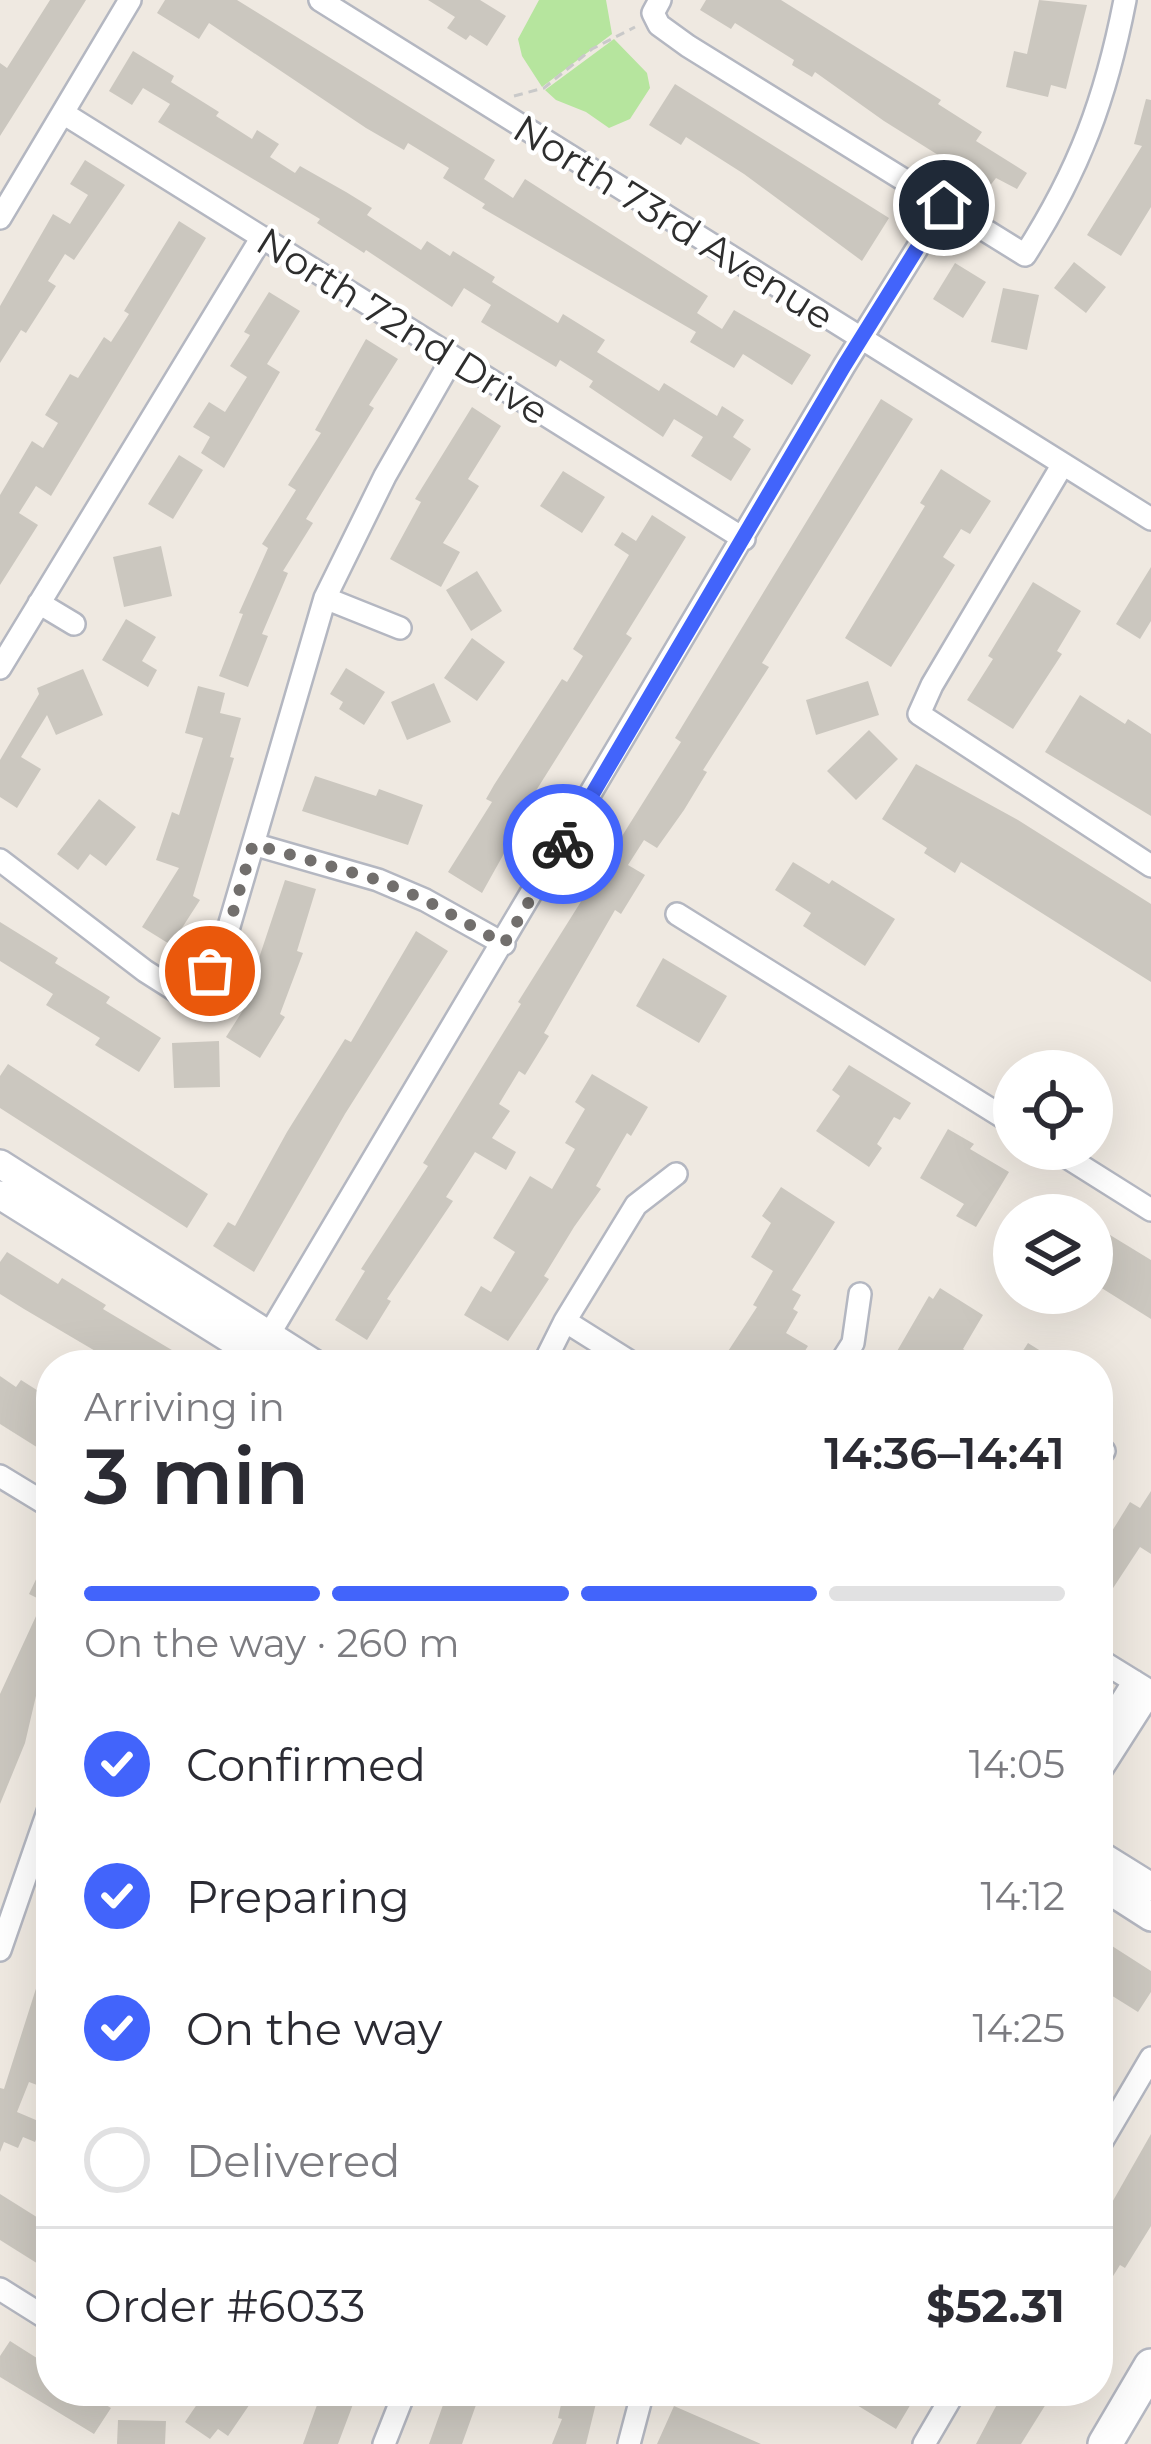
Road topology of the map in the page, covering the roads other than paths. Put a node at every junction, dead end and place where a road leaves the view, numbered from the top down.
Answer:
1 (130, 0) edge
2 (320, 0) edge
3 (1125, 0) edge
4 (649, 13) edge
5 (63, 113) junction
6 (944, 205) junction
7 (0, 218) edge
8 (262, 237) junction
9 (861, 339) junction
10 (453, 357) junction
11 (1063, 464) junction
12 (1151, 519) edge
13 (744, 539) junction
14 (325, 598) junction
15 (39, 603) junction
16 (74, 624) dead end
17 (400, 628) dead end
18 (0, 668) edge
19 (253, 844) junction
20 (0, 860) edge
21 (1151, 866) edge
22 (677, 914) dead end
23 (504, 944) junction
24 (993, 1111) edge
25 (0, 1164) edge
26 (1087, 1170) edge
27 (676, 1174) dead end
28 (0, 1195) edge
29 (1151, 1210) edge
30 (860, 1294) dead end
31 (565, 1321) junction
32 (254, 1350) edge
33 (255, 1350) edge
34 (265, 1350) edge
35 (550, 1350) edge
36 (611, 1350) edge
37 (849, 1350) edge
38 (0, 1476) edge
39 (36, 1498) edge
40 (1113, 1668) edge
41 (1145, 1688) edge
42 (1113, 1723) edge
43 (1113, 1746) edge
44 (36, 1846) edge
45 (1113, 1863) edge
46 (1151, 1887) edge
47 (1113, 1893) edge
48 (1151, 1917) edge
49 (0, 1950) edge
50 (1151, 2058) edge
51 (1113, 2123) edge
52 (0, 2289) edge
53 (36, 2311) edge
54 (1151, 2366) edge
55 (399, 2406) edge
56 (639, 2406) edge
57 (946, 2406) edge
58 (384, 2444) edge
59 (629, 2444) edge
60 (924, 2444) edge
61 (1106, 2444) edge

1 - 5 street
2 - 9 street, North 73rd Avenue
3 - 6 street
4 - 6 street
5 - 7 street
5 - 8 street, North 72nd Drive
6 - 9 street
8 - 10 street, North 72nd Drive
8 - 15 street
9 - 11 street, North 73rd Avenue
9 - 13 street
10 - 13 street, North 72nd Drive
10 - 14 street
11 - 12 street, North 73rd Avenue
11 - 21 street
13 - 23 street
14 - 17 street
14 - 19 street
15 - 16 street
15 - 18 street
19 - 20 street
19 - 23 street
22 - 24 street
23 - 34 street
25 - 33 street
26 - 29 street
27 - 31 street
28 - 32 street
30 - 37 street
31 - 35 street
31 - 36 street
38 - 39 street
40 - 41 street
41 - 42 street
41 - 43 street
44 - 49 street
45 - 46 street
47 - 48 street
50 - 51 street
52 - 53 street
54 - 61 main road
55 - 58 street
56 - 59 street
57 - 60 street

